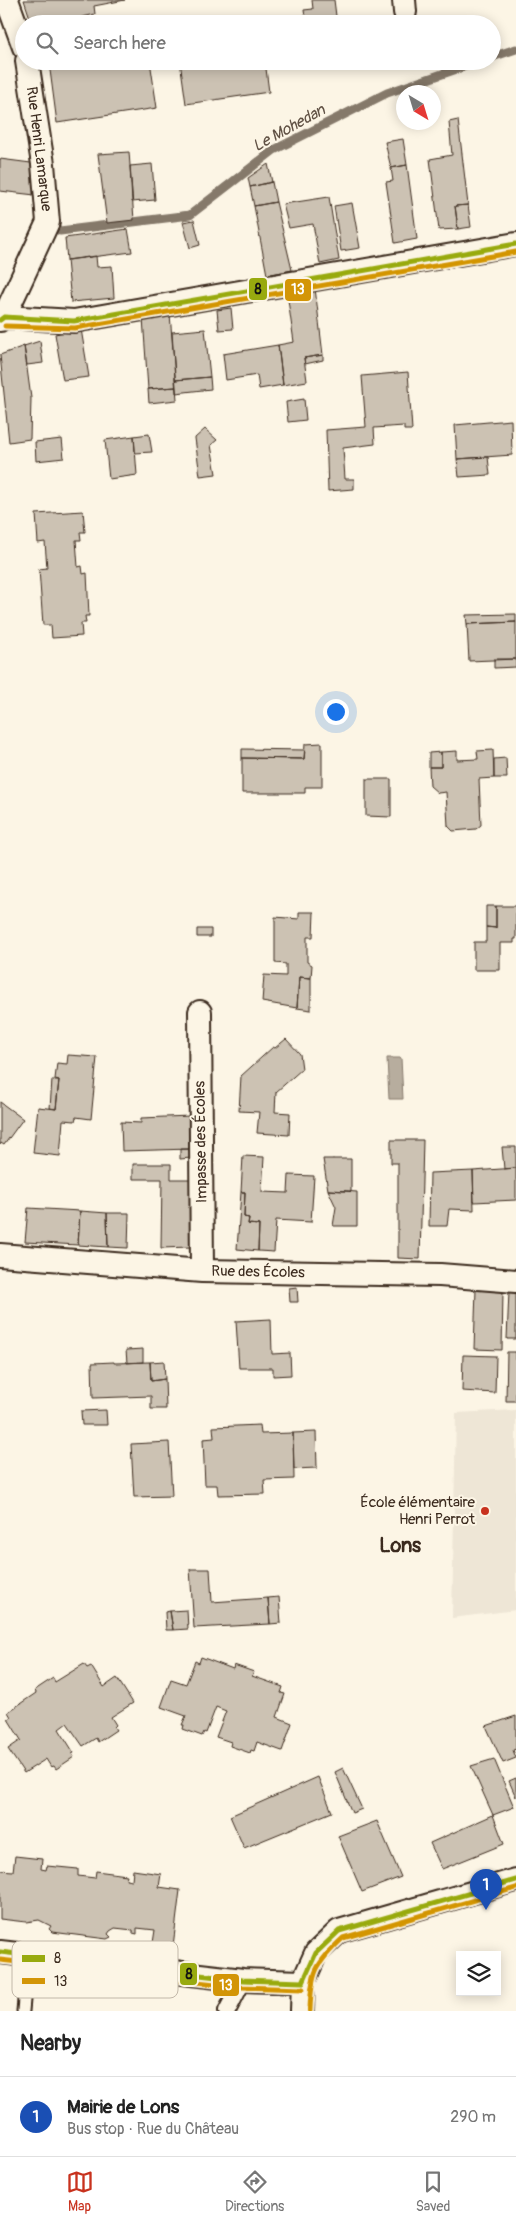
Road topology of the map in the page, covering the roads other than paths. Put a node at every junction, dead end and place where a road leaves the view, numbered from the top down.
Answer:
1 (7, 0) edge
2 (15, 22) edge
3 (29, 70) edge
4 (516, 244) edge
5 (2, 318) edge
6 (200, 1012) dead end
7 (0, 1256) edge
8 (202, 1272) junction
9 (516, 1281) edge
10 (516, 1880) edge
11 (178, 1973) edge
12 (243, 1980) junction
13 (303, 1982) junction
14 (24, 1998) edge
15 (23, 2011) edge
16 (227, 2011) edge
17 (302, 2011) edge

1 - 2 street
3 - 5 street, Rue Henri Lamarque
4 - 5 street
6 - 8 street, Impasse des Écoles
7 - 8 street, Rue des Écoles
8 - 9 street, Rue des Écoles
10 - 13 street
11 - 12 street
12 - 13 street
12 - 16 street
13 - 17 street
14 - 15 lane

